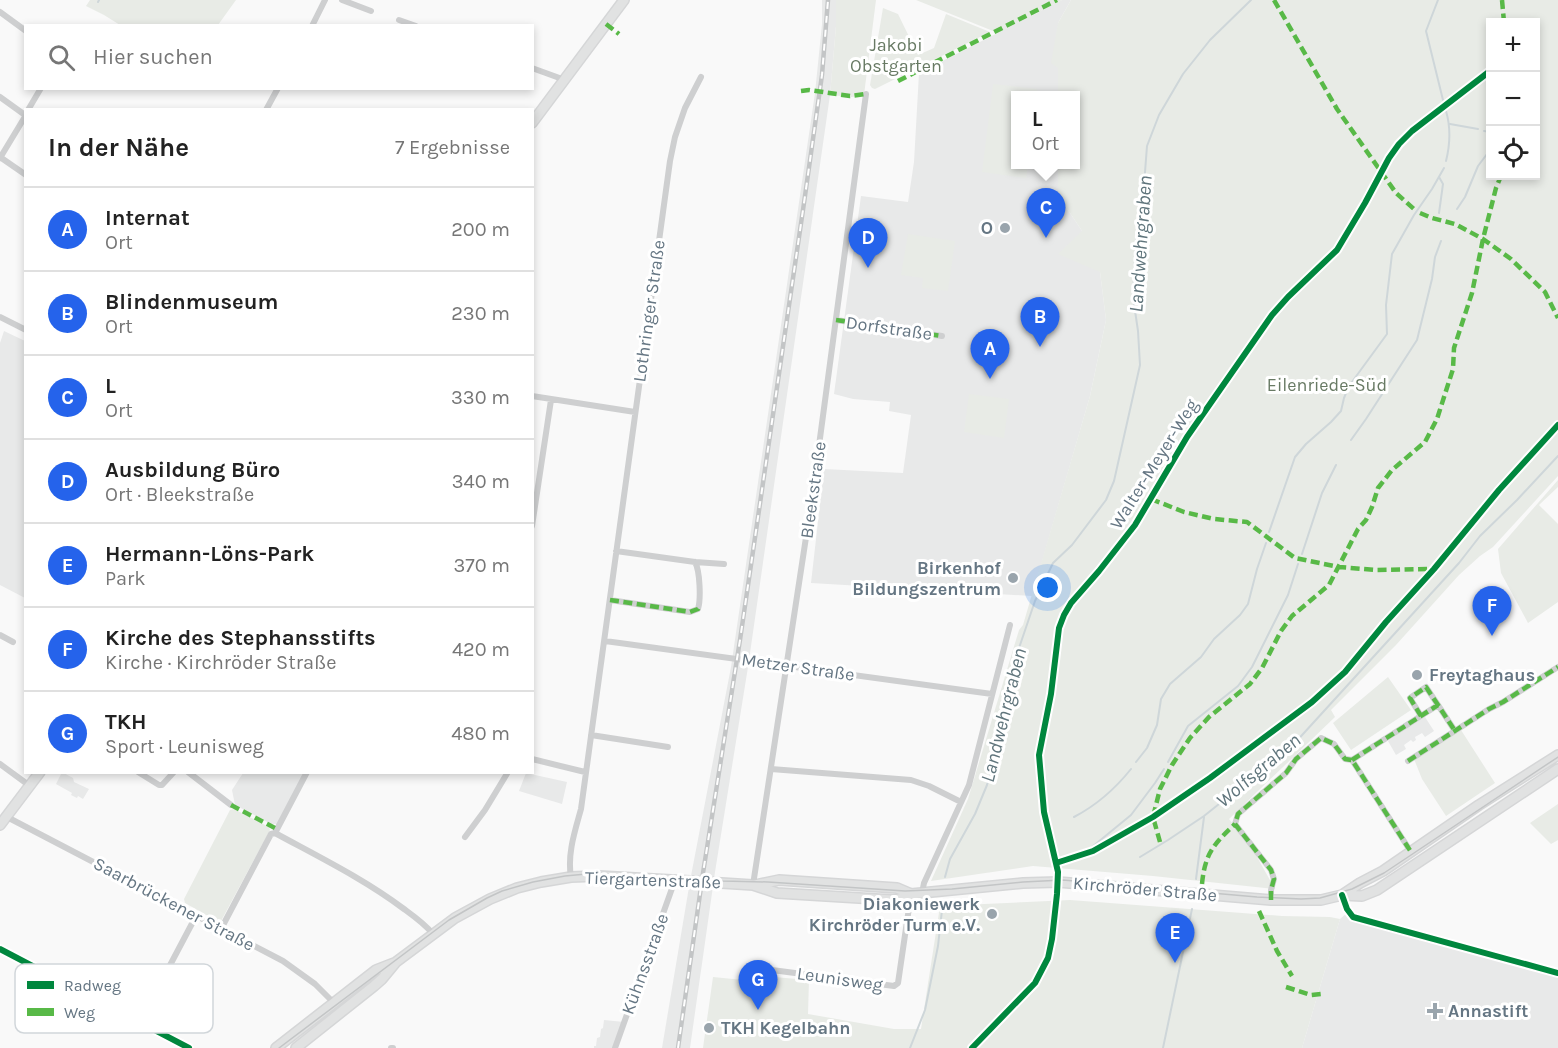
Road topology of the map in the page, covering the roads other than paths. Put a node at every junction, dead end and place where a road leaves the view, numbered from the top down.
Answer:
1 (325, 0) edge
2 (342, 0) edge
3 (624, 0) edge
4 (371, 10) dead end
5 (0, 12) edge
6 (399, 20) dead end
7 (313, 24) edge
8 (410, 24) edge
9 (24, 30) edge
10 (534, 69) edge
11 (701, 77) dead end
12 (565, 80) junction
13 (40, 90) edge
14 (278, 90) edge
15 (866, 93) dead end
16 (0, 97) edge
17 (29, 108) edge
18 (268, 108) edge
19 (24, 114) edge
20 (24, 117) edge
21 (534, 120) edge
22 (0, 157) edge
23 (24, 174) edge
24 (0, 316) edge
25 (836, 320) junction
26 (24, 329) edge
27 (942, 336) dead end
28 (534, 396) edge
29 (551, 399) junction
30 (635, 412) junction
31 (535, 489) edge
32 (616, 551) junction
33 (695, 562) junction
34 (724, 564) dead end
35 (610, 600) junction
36 (1010, 625) dead end
37 (0, 634) edge
38 (605, 641) junction
39 (14, 642) dead end
40 (787, 666) junction
41 (1558, 667) edge
42 (992, 694) junction
43 (1438, 705) junction
44 (1421, 716) junction
45 (1455, 731) junction
46 (591, 735) junction
47 (668, 747) dead end
48 (1558, 755) edge
49 (534, 759) edge
50 (1352, 760) junction
51 (1408, 761) dead end
52 (0, 764) edge
53 (771, 769) junction
54 (1558, 769) edge
55 (585, 772) junction
56 (39, 774) edge
57 (141, 774) edge
58 (172, 774) edge
59 (191, 774) edge
60 (306, 774) edge
61 (507, 774) edge
62 (30, 786) junction
63 (961, 802) junction
64 (231, 805) dead end
65 (7, 817) junction
66 (0, 825) edge
67 (275, 833) junction
68 (465, 837) dead end
69 (1411, 852) junction
70 (571, 877) junction
71 (675, 880) junction
72 (1058, 882) junction
73 (753, 885) junction
74 (922, 893) junction
75 (911, 894) junction
76 (1342, 895) junction
77 (1271, 900) junction
78 (196, 916) junction
79 (221, 929) junction
80 (433, 934) junction
81 (0, 949) edge
82 (396, 962) junction
83 (29, 964) edge
84 (171, 964) edge
85 (1558, 973) edge
86 (763, 974) dead end
87 (334, 1003) junction
88 (161, 1033) edge
89 (189, 1048) edge
90 (276, 1048) edge
91 (296, 1048) edge
92 (615, 1048) edge
93 (972, 1048) edge

1 - 7 street
2 - 4 street
3 - 12 main road
5 - 9 street
6 - 8 street
10 - 12 street
11 - 30 street, Lothringer Straße
12 - 21 main road
13 - 17 street
14 - 18 street
15 - 25 street, Bleekstraße
16 - 19 street
20 - 22 street
22 - 23 street
24 - 26 street
25 - 27 street, Dorfstraße
25 - 40 street, Bleekstraße
28 - 29 street
29 - 30 street
29 - 31 street
30 - 32 street, Lothringer Straße
32 - 33 street
32 - 35 street, Lothringer Straße
33 - 34 street
33 - 35 street
35 - 38 street, Lothringer Straße
36 - 42 street
37 - 39 street
38 - 40 street, Metzer Straße
38 - 46 street, Lothringer Straße
40 - 42 street, Metzer Straße
40 - 53 street, Bleekstraße
41 - 45 street
42 - 63 street
43 - 44 street
43 - 44 street
43 - 45 street
44 - 50 street
45 - 51 street
46 - 47 street
46 - 55 street, Lothringer Straße
48 - 69 main road, Kirchröder Straße
49 - 55 street
50 - 69 street
50 - 77 street
52 - 62 street
53 - 63 street
53 - 73 street, Bleekstraße
54 - 76 main road, Kirchröder Straße
55 - 70 street, Lothringer Straße
56 - 62 main road
57 - 58 street
59 - 64 street
60 - 67 street
61 - 68 street
62 - 65 main road
63 - 74 street
65 - 66 main road
65 - 78 street, Saarbrückener Straße
67 - 79 street
67 - 80 street
69 - 76 main road, Kirchröder Straße
70 - 71 main road, Tiergartenstraße
70 - 80 main road, Tiergartenstraße
71 - 73 main road, Tiergartenstraße
71 - 92 street, Kühnsstraße
72 - 74 main road, Kirchröder Straße
72 - 77 main road, Kirchröder Straße
72 - 93 street
73 - 75 main road, Tiergartenstraße
74 - 75 main road, Kirchröder Straße
75 - 86 street, Leunisweg
76 - 77 main road, Kirchröder Straße
76 - 85 street
78 - 79 street, Saarbrückener Straße
78 - 84 street
79 - 87 street, Saarbrückener Straße
80 - 82 main road, Tiergartenstraße
81 - 83 street
82 - 87 main road, Tiergartenstraße
82 - 91 main road, Tiergartenstraße
87 - 90 main road, Tiergartenstraße
88 - 89 street

